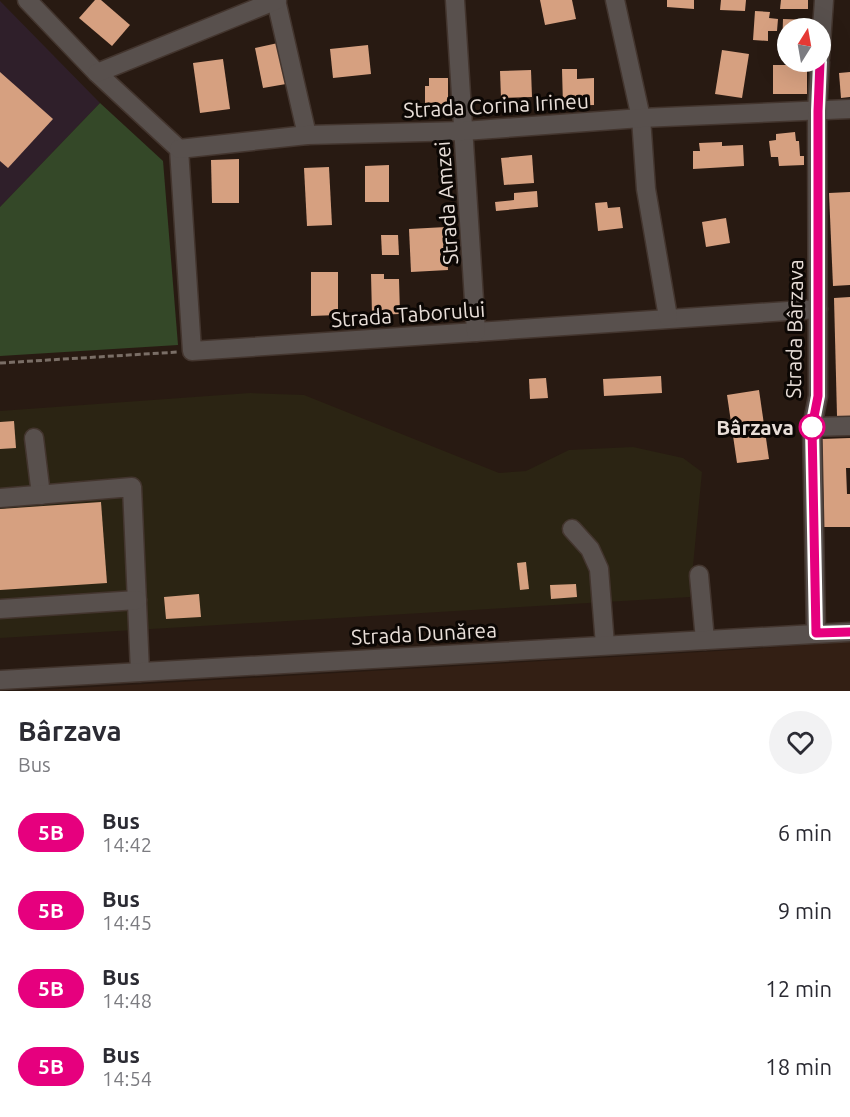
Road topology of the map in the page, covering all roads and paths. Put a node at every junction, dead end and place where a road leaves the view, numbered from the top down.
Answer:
1 (27, 0) edge
2 (276, 0) edge
3 (455, 0) edge
4 (615, 0) edge
5 (824, 0) edge
6 (823, 18) edge
7 (820, 72) edge
8 (97, 73) junction
9 (850, 109) edge
10 (818, 111) junction
11 (641, 118) junction
12 (464, 131) junction
13 (307, 135) junction
14 (179, 149) junction
15 (819, 309) junction
16 (668, 318) junction
17 (476, 332) junction
18 (192, 351) junction
19 (0, 363) edge
20 (850, 426) edge
21 (812, 427) junction
22 (34, 438) dead end
23 (41, 495) junction
24 (0, 498) edge
25 (572, 530) dead end
26 (699, 575) dead end
27 (136, 600) junction
28 (0, 609) edge
29 (850, 632) edge
30 (816, 633) junction
31 (705, 640) junction
32 (604, 645) junction
33 (140, 672) junction
34 (0, 680) edge

1 - 8 street
2 - 8 street
2 - 13 street
3 - 12 street, Strada Amzei
4 - 11 street
5 - 6 street, Strada Bârzava
7 - 10 street, Strada Bârzava
8 - 14 street
9 - 10 street, Strada Corina Irineu
10 - 11 street, Strada Corina Irineu
10 - 15 street, Strada Bârzava
11 - 12 street, Strada Corina Irineu
11 - 16 street
12 - 13 street, Strada Corina Irineu
12 - 17 street, Strada Amzei
13 - 14 street, Strada Corina Irineu
14 - 18 street
15 - 16 street, Strada Taborului
15 - 21 street, Strada Bârzava
16 - 17 street, Strada Taborului
17 - 18 street, Strada Taborului
18 - 19 path
20 - 21 street
21 - 30 street, Strada Bârzava
22 - 23 street
23 - 24 street
23 - 27 street
25 - 32 street
26 - 31 street
27 - 28 street
27 - 33 street
29 - 30 street, Strada Dunărea
30 - 31 street, Strada Dunărea
31 - 32 street, Strada Dunărea
32 - 33 street, Strada Dunărea
33 - 34 street, Strada Dunărea

